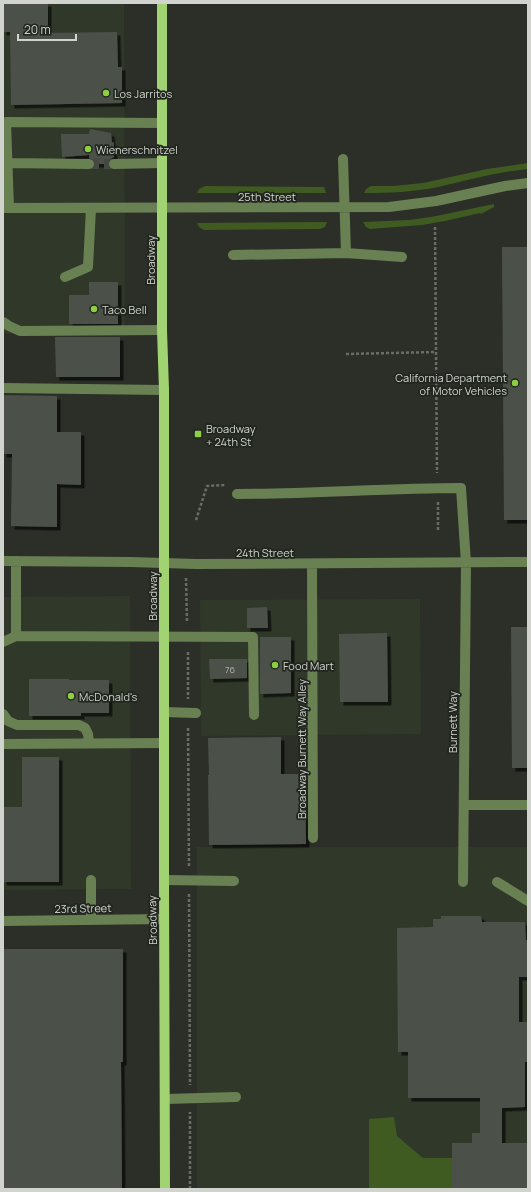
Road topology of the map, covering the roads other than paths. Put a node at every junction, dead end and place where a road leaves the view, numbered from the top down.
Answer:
1 (162, 3) edge
2 (162, 124) junction
3 (344, 159) dead end
4 (8, 163) junction
5 (162, 163) junction
6 (89, 164) tunnel mouth
7 (114, 164) tunnel mouth
8 (528, 183) edge
9 (344, 207) junction
10 (6, 208) edge
11 (91, 208) junction
12 (162, 208) junction
13 (346, 253) junction
14 (233, 254) dead end
15 (402, 257) dead end
16 (65, 277) dead end
17 (3, 322) edge
18 (162, 330) junction
19 (3, 388) edge
20 (164, 390) junction
21 (237, 494) dead end
22 (3, 561) edge
23 (16, 561) junction
24 (528, 562) edge
25 (164, 563) junction
26 (466, 563) junction
27 (312, 564) junction
28 (16, 636) junction
29 (164, 636) junction
30 (3, 642) edge
31 (164, 712) junction
32 (196, 713) dead end
33 (3, 714) edge
34 (254, 715) dead end
35 (89, 743) junction
36 (164, 743) junction
37 (3, 744) edge
38 (464, 805) junction
39 (528, 805) edge
40 (313, 838) dead end
41 (91, 880) dead end
42 (164, 880) junction
43 (234, 881) dead end
44 (463, 882) dead end
45 (497, 882) dead end
46 (528, 901) edge
47 (91, 919) junction
48 (164, 919) junction
49 (3, 921) edge
50 (236, 1097) dead end
51 (166, 1099) junction
52 (165, 1189) edge

1 - 2 main road, Broadway
2 - 4 street
2 - 5 main road, Broadway
3 - 9 street
4 - 6 street
4 - 10 street
5 - 7 street
5 - 12 main road, Broadway
8 - 9 street, 25th Street
9 - 12 street, 25th Street
9 - 13 street
10 - 11 street, 25th Street
11 - 12 street, 25th Street
11 - 16 street
12 - 18 main road, Broadway
13 - 14 street
13 - 15 street
17 - 18 street
18 - 20 main road, Broadway
19 - 20 street
20 - 25 main road, Broadway
21 - 26 street, Burnett Way
22 - 23 street, 24th Street
23 - 25 street, 24th Street
23 - 28 street
24 - 26 street, 24th Street
25 - 27 street, 24th Street
25 - 29 main road, Broadway
26 - 27 street, 24th Street
26 - 38 street, Burnett Way
27 - 40 street, Broadway Burnett Way Alley
28 - 29 street
28 - 30 street
29 - 31 main road, Broadway
29 - 34 street
31 - 32 street
31 - 36 main road, Broadway
33 - 35 street
35 - 36 street
35 - 37 street
36 - 42 main road, Broadway
38 - 39 street
38 - 44 street, Burnett Way
41 - 47 street
42 - 43 street
42 - 48 main road, Broadway
45 - 46 street
47 - 48 street, 23rd Street
47 - 49 street, 23rd Street
48 - 51 main road, Broadway
50 - 51 street
51 - 52 main road, Broadway

